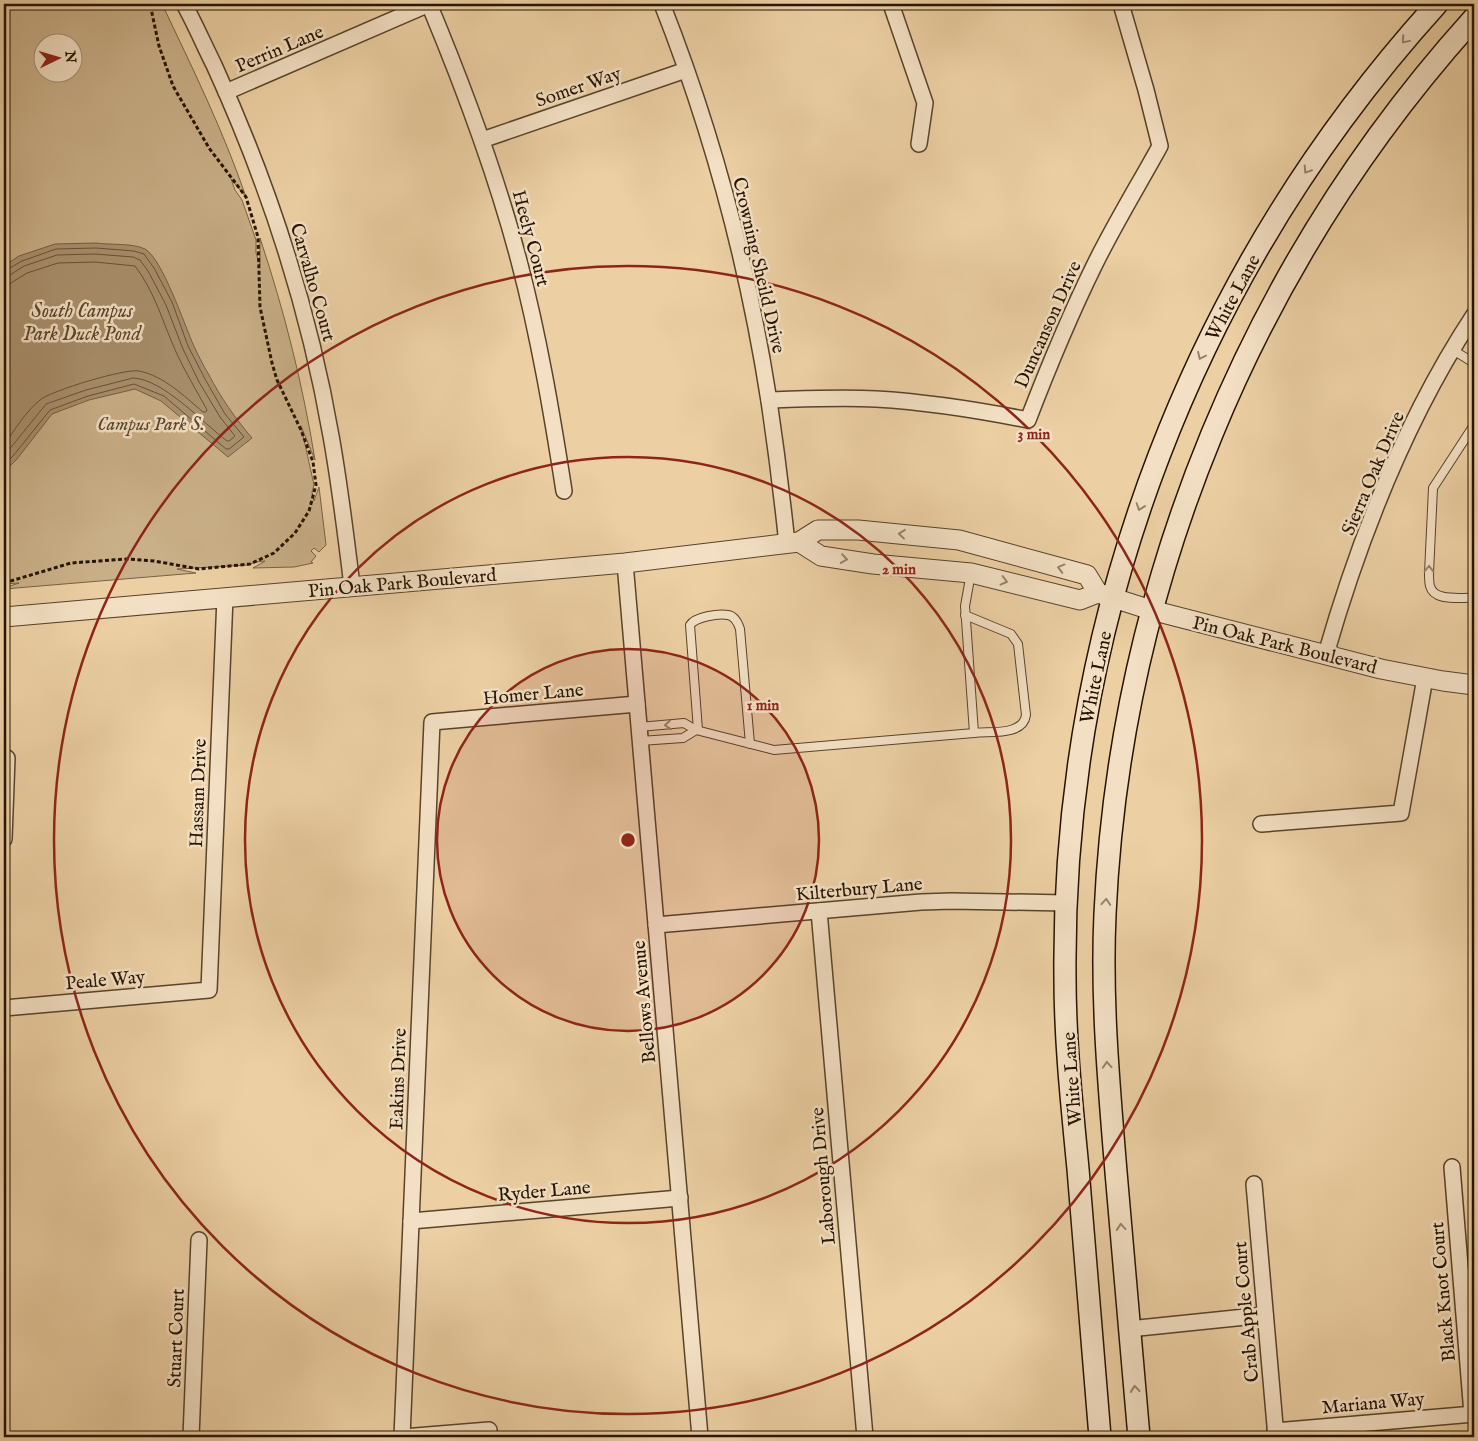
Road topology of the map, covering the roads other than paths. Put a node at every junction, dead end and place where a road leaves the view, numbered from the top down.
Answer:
1 (184, 4) edge
2 (429, 4) edge
3 (662, 4) edge
4 (891, 4) edge
5 (1121, 4) edge
6 (1437, 4) edge
7 (1474, 18) edge
8 (686, 70) junction
9 (226, 92) junction
10 (482, 140) junction
11 (919, 144) dead end
12 (1474, 315) edge
13 (1453, 350) junction
14 (1474, 363) edge
15 (769, 400) junction
16 (1474, 425) edge
17 (564, 491) dead end
18 (793, 543) junction
19 (624, 563) junction
20 (971, 574) junction
21 (352, 586) junction
22 (1105, 595) junction
23 (226, 598) junction
24 (1474, 598) edge
25 (1151, 610) junction
26 (965, 615) junction
27 (4, 617) edge
28 (1326, 654) junction
29 (1425, 678) junction
30 (1474, 685) edge
31 (637, 704) junction
32 (432, 722) joint
33 (697, 730) junction
34 (974, 733) junction
35 (640, 734) junction
36 (750, 744) junction
37 (7, 758) dead end
38 (1261, 824) dead end
39 (4, 839) edge
40 (1066, 903) junction
41 (818, 911) junction
42 (656, 925) junction
43 (209, 990) joint
44 (4, 1008) edge
45 (1452, 1167) dead end
46 (1254, 1184) dead end
47 (680, 1198) junction
48 (411, 1221) junction
49 (199, 1240) dead end
50 (1265, 1315) junction
51 (1129, 1330) junction
52 (1473, 1414) edge
53 (489, 1430) dead end
54 (1275, 1434) edge
55 (191, 1437) edge
56 (403, 1437) edge
57 (700, 1437) edge
58 (864, 1437) edge
59 (1100, 1437) edge
60 (1139, 1437) edge

1 - 9 street, Carvalho Court
2 - 9 street, Perrin Lane
2 - 10 street, Heely Court
3 - 8 street, Crowning Sheild Drive
4 - 11 street
5 - 15 street, Duncanson Drive
6 -> 22 main road, White Lane
7 - 25 main road, White Lane
8 - 10 street, Somer Way
8 - 15 street, Crowning Sheild Drive
9 - 21 street, Carvalho Court
10 - 17 street, Heely Court
12 - 13 street, Sierra Oak Drive
13 - 14 lane
13 - 28 street, Sierra Oak Drive
15 - 18 street, Crowning Sheild Drive
24 -> 16 lane
18 - 19 street, Pin Oak Park Boulevard
18 -> 20 street
22 -> 18 street, Pin Oak Park Boulevard
19 - 21 street, Pin Oak Park Boulevard
19 - 31 street, Bellows Avenue
20 -> 22 street
20 - 26 lane
21 - 23 street, Pin Oak Park Boulevard
22 - 25 street, Pin Oak Park Boulevard
22 - 40 main road, White Lane
23 - 27 street, Pin Oak Park Boulevard
23 - 43 street, Hassam Drive
25 - 28 street, Pin Oak Park Boulevard
51 -> 25 main road, White Lane
26 - 34 lane
26 - 34 lane
28 - 29 street, Pin Oak Park Boulevard
29 - 30 street, Pin Oak Park Boulevard
29 - 38 street
31 - 32 street, Homer Lane
31 - 35 street, Bellows Avenue
32 - 48 street, Eakins Drive
33 - 35 lane
33 -> 35 lane
33 - 36 lane
33 - 36 lane
34 - 36 lane
35 - 42 street, Bellows Avenue
37 - 39 street
40 - 41 street, Kilterbury Lane
40 - 59 main road, White Lane
41 - 42 street, Kilterbury Lane
41 - 58 street, Laborough Drive
42 - 47 street, Bellows Avenue
43 - 44 street, Peale Way
45 - 52 street, Black Knot Court
46 - 50 street, Crab Apple Court
47 - 48 street, Ryder Lane
47 - 57 street, Bellows Avenue
48 - 56 street, Eakins Drive
49 - 55 street, Stuart Court
50 - 51 street
50 - 54 street, Crab Apple Court
60 -> 51 main road, White Lane
52 - 54 street, Mariana Way
53 - 56 street

